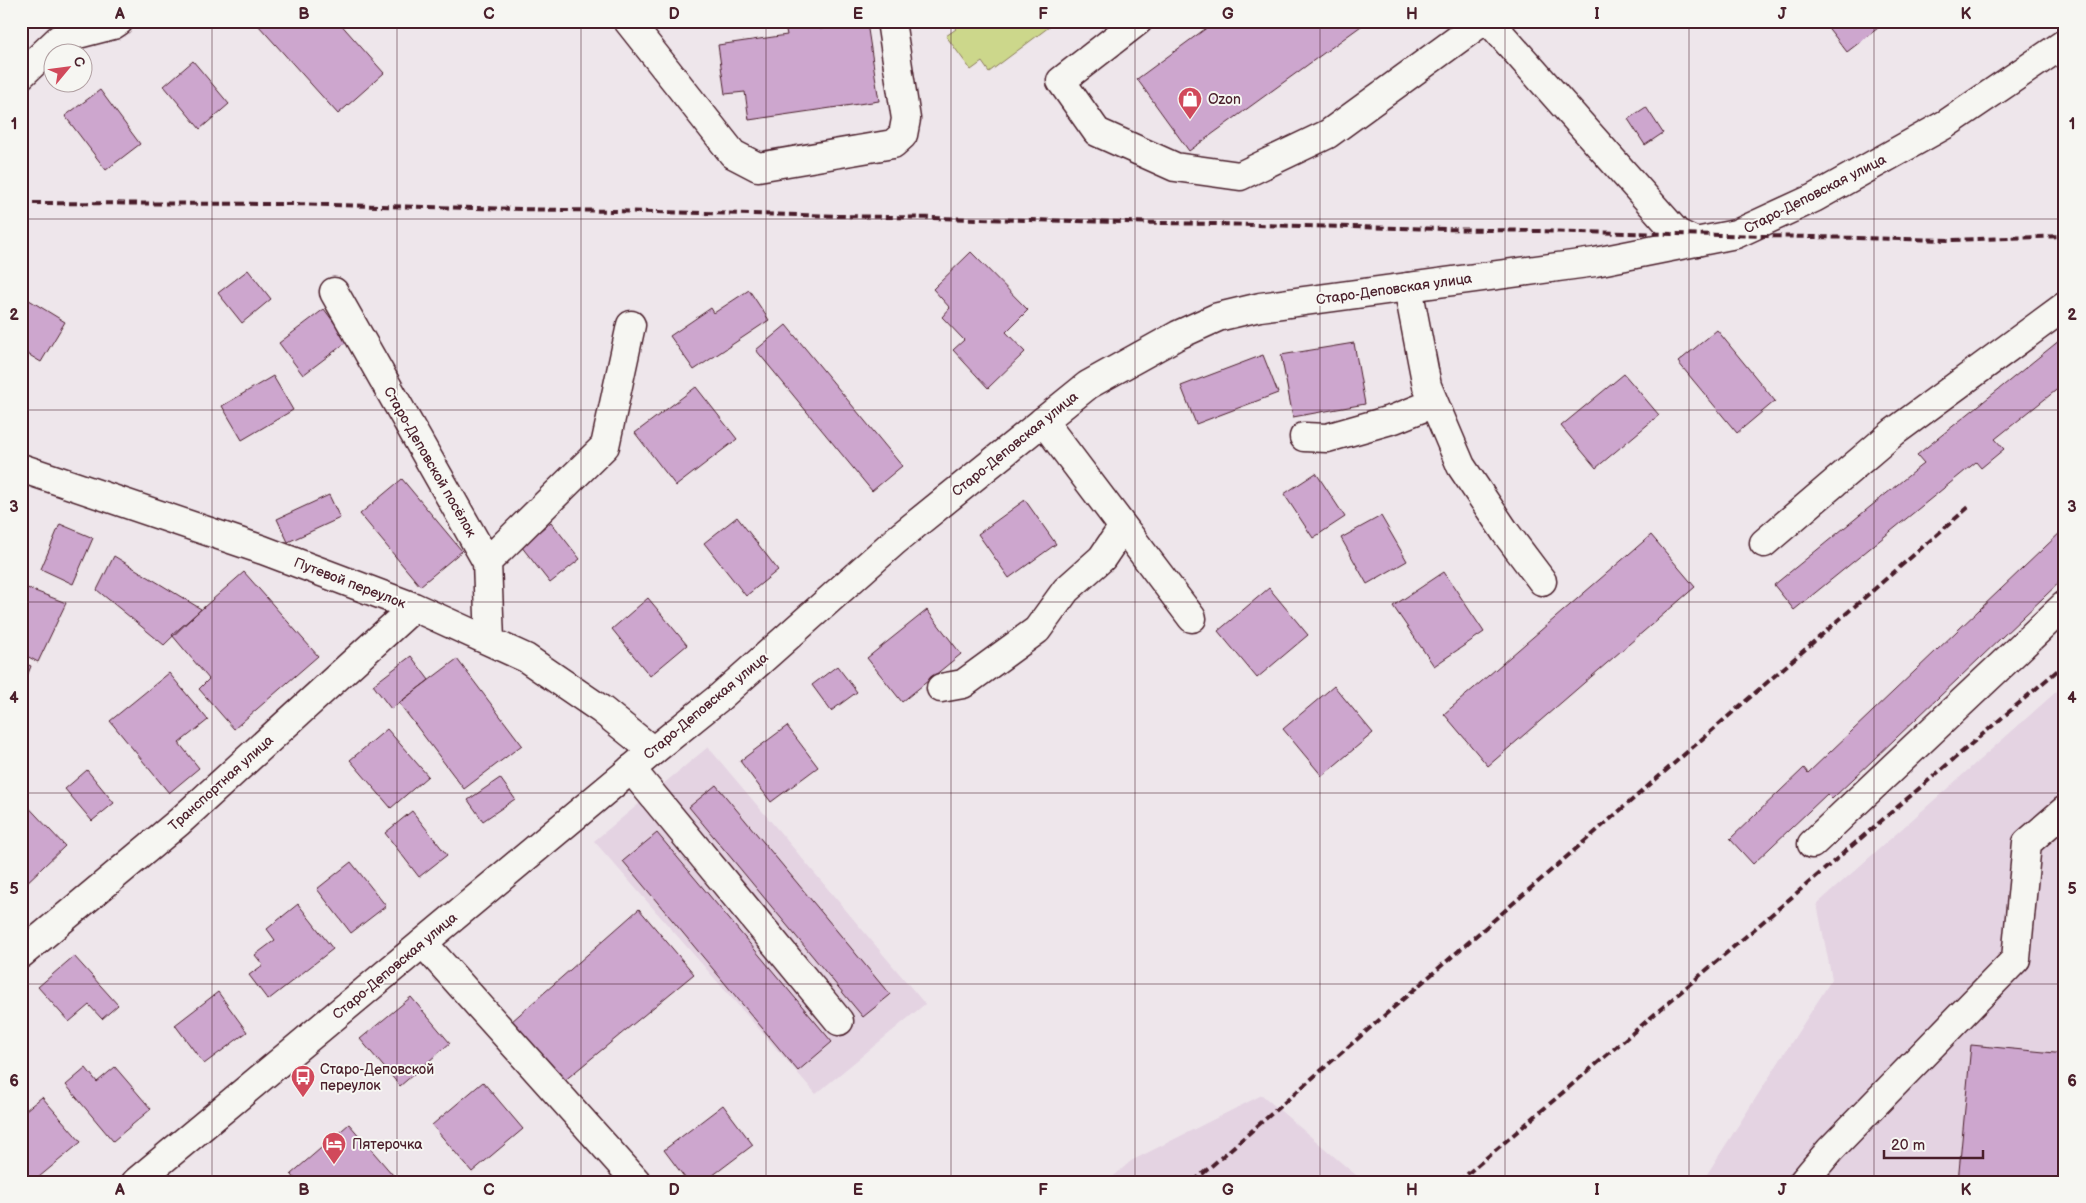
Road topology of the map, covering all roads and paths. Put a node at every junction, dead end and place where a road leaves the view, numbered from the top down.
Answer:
1 (119, 21) edge
2 (628, 21) edge
3 (891, 21) edge
4 (926, 21) edge
5 (1138, 21) edge
6 (1483, 21) edge
7 (1489, 21) edge
8 (930, 27) dead end
9 (2065, 43) edge
10 (21, 75) edge
11 (1696, 242) junction
12 (1408, 287) junction
13 (334, 292) dead end
14 (2065, 306) edge
15 (631, 325) dead end
16 (1434, 403) junction
17 (1043, 421) junction
18 (1304, 437) dead end
19 (21, 468) edge
20 (1122, 527) junction
21 (1764, 543) dead end
22 (487, 562) junction
23 (1542, 582) dead end
24 (2065, 605) edge
25 (414, 607) junction
26 (1192, 618) dead end
27 (490, 642) junction
28 (941, 688) dead end
29 (653, 751) junction
30 (631, 769) junction
31 (2065, 810) edge
32 (1812, 844) dead end
33 (423, 943) junction
34 (21, 954) edge
35 (839, 1021) dead end
36 (136, 1182) edge
37 (637, 1182) edge
38 (1803, 1182) edge

1 - 10 street
2 - 3 street
4 - 8 path
5 - 6 street
7 - 11 street
9 - 11 street, Старо-Деповская улица
11 - 12 street, Старо-Деповская улица
12 - 16 street
12 - 17 street, Старо-Деповская улица
13 - 22 street, Старо-Деповской посёлок
14 - 21 street
15 - 22 street
16 - 18 street
16 - 23 street
17 - 20 street
17 - 29 street, Старо-Деповская улица
19 - 25 street, Путевой переулок
20 - 26 street
20 - 28 street
22 - 27 street, Старо-Деповской посёлок
24 - 32 street
25 - 27 street, Путевой переулок
25 - 34 street, Транспортная улица
27 - 29 street, Путевой переулок
29 - 30 street, Старо-Деповская улица
30 - 33 street, Старо-Деповская улица
30 - 35 street
31 - 38 street
33 - 36 street, Старо-Деповская улица
33 - 37 street

